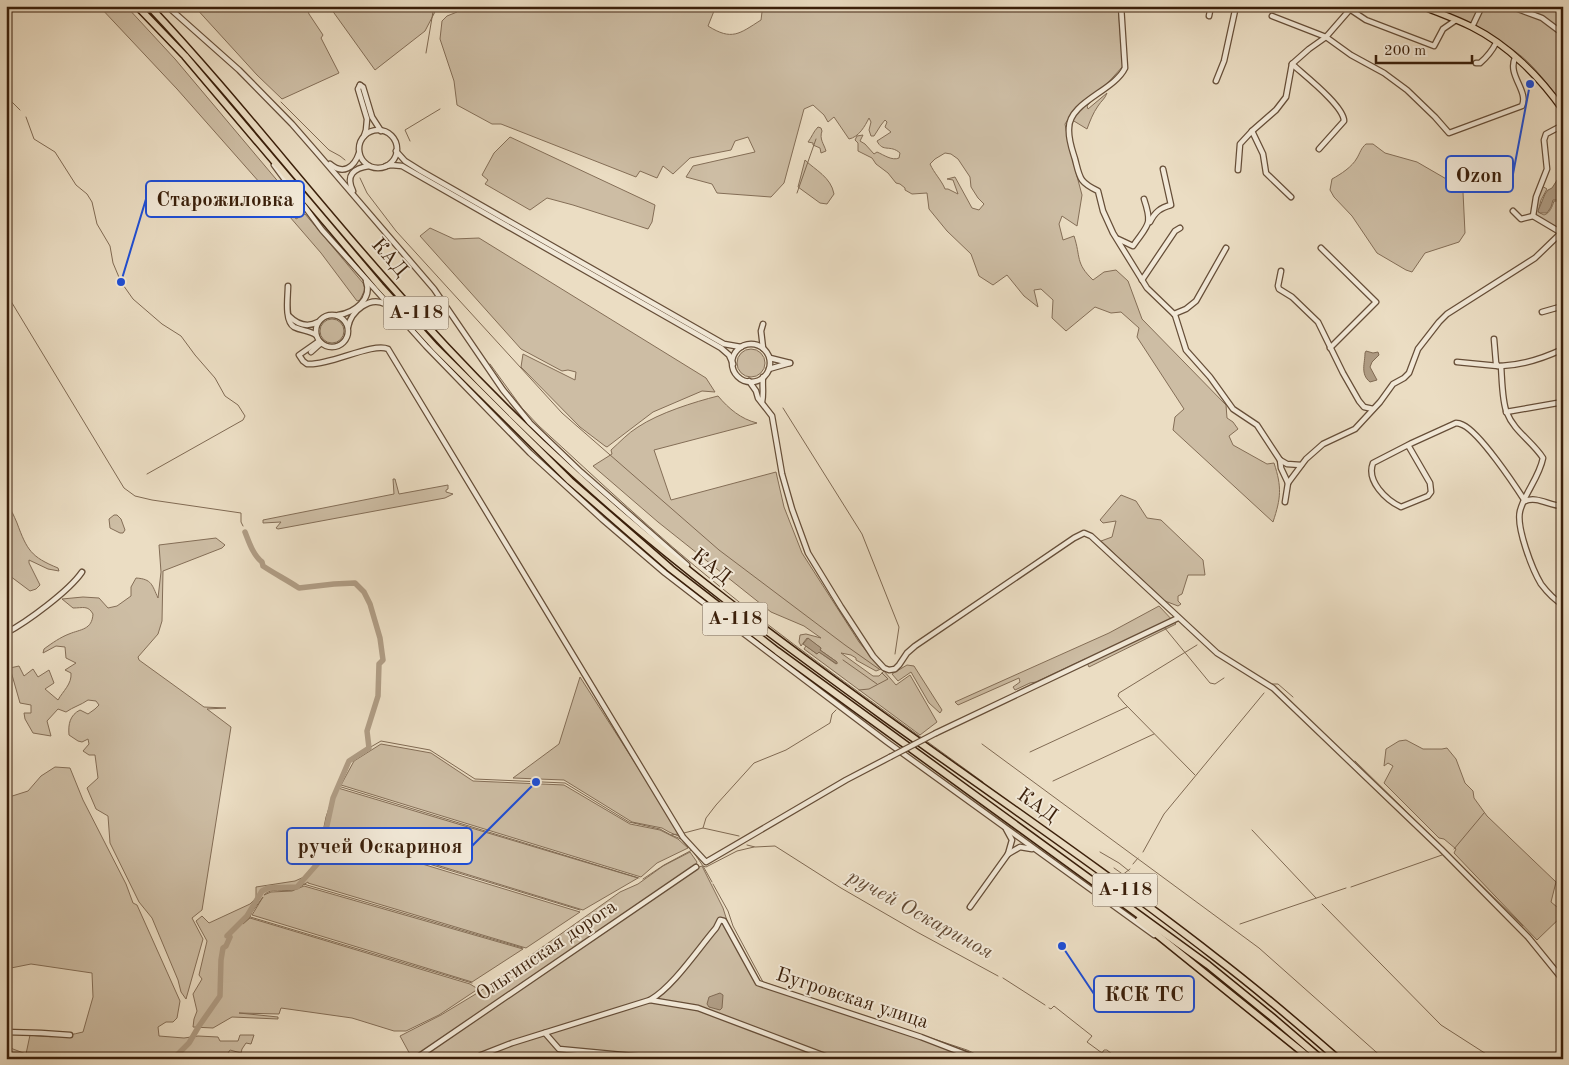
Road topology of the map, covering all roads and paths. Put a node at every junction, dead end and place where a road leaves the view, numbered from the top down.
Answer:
1 (137, 6) edge
2 (149, 6) edge
3 (167, 6) edge
4 (1121, 6) edge
5 (1210, 6) edge
6 (1236, 6) edge
7 (1422, 6) edge
8 (1482, 6) edge
9 (1510, 6) edge
10 (1352, 8) edge
11 (1209, 16) dead end
12 (1272, 16) dead end
13 (1456, 20) junction
14 (1472, 27) junction
15 (1558, 30) dead end
16 (1326, 37) junction
17 (1496, 43) junction
18 (1515, 58) junction
19 (1476, 63) dead end
20 (1292, 64) junction
21 (1216, 82) dead end
22 (1563, 110) edge
23 (1563, 125) edge
24 (248, 131) junction
25 (382, 131) junction
26 (1252, 131) junction
27 (362, 138) junction
28 (1319, 148) dead end
29 (396, 150) junction
30 (359, 153) junction
31 (319, 155) junction
32 (369, 166) junction
33 (386, 166) junction
34 (1163, 168) dead end
35 (1238, 170) dead end
36 (1291, 197) dead end
37 (357, 199) junction
38 (1144, 200) dead end
39 (1513, 211) dead end
40 (1533, 216) junction
41 (1149, 222) junction
42 (1180, 228) dead end
43 (1561, 231) edge
44 (1116, 239) junction
45 (1226, 248) dead end
46 (1321, 248) dead end
47 (1281, 271) dead end
48 (364, 278) junction
49 (1142, 280) junction
50 (288, 286) dead end
51 (388, 305) junction
52 (1563, 306) edge
53 (1542, 312) dead end
54 (1174, 314) junction
55 (337, 315) junction
56 (288, 316) junction
57 (319, 321) junction
58 (763, 324) dead end
59 (348, 328) junction
60 (761, 331) junction
61 (1494, 339) dead end
62 (319, 340) junction
63 (752, 344) junction
64 (741, 347) junction
65 (763, 348) junction
66 (1330, 348) junction
67 (1563, 350) edge
68 (311, 352) dead end
69 (770, 358) junction
70 (1457, 362) dead end
71 (733, 364) junction
72 (1499, 366) junction
73 (769, 370) junction
74 (763, 377) junction
75 (749, 381) junction
76 (762, 402) junction
77 (1563, 402) edge
78 (1373, 409) junction
79 (1506, 412) junction
80 (1408, 445) junction
81 (1280, 460) junction
82 (1301, 465) junction
83 (1288, 483) junction
84 (1525, 501) junction
85 (1285, 502) dead end
86 (1563, 506) edge
87 (82, 572) dead end
88 (713, 590) junction
89 (1563, 605) edge
90 (1178, 618) junction
91 (6, 633) edge
92 (1002, 824) junction
93 (1038, 851) junction
94 (1008, 854) junction
95 (696, 867) dead end
96 (1118, 900) junction
97 (970, 907) dead end
98 (1185, 958) junction
99 (1563, 980) edge
100 (650, 1000) junction
101 (6, 1032) edge
102 (545, 1033) junction
103 (70, 1035) dead end
104 (415, 1059) edge
105 (476, 1059) edge
106 (665, 1059) edge
107 (833, 1059) edge
108 (978, 1059) edge
109 (1311, 1059) edge
110 (1321, 1059) edge
111 (1338, 1059) edge

1 - 24 highway, КАД / А-118
2 - 88 highway, КАД / А-118
3 - 31 street
4 - 44 street
5 - 11 street
6 - 21 street
7 - 13 main road
8 - 14 street
9 - 15 street
10 - 13 street
10 - 16 street
12 - 16 street
13 - 14 main road
14 - 17 main road
16 - 18 street
16 - 20 street
17 - 18 main road
17 - 19 street
18 - 22 main road
20 - 26 street
20 - 28 street
23 - 40 street
24 - 48 street
24 - 96 highway, КАД / А-118
25 - 27 street
25 - 27 street
25 - 29 street
26 - 35 street
26 - 36 street
27 - 30 street
29 - 33 street
29 - 64 street
30 - 31 street
30 - 32 street
31 - 37 street
32 - 33 street
32 - 37 street
33 - 71 street
34 - 41 street
37 - 88 street
38 - 41 street
39 - 40 street
40 - 43 street
41 - 44 street
42 - 49 street
43 - 78 street
44 - 49 street
45 - 54 street
46 - 66 street
47 - 66 street
48 - 51 street
48 - 55 street
49 - 54 street
50 - 56 street
51 - 59 street
51 - 92 street
52 - 53 street
54 - 81 street
55 - 57 street
55 - 59 street
56 - 57 street
56 - 62 street
57 - 62 street
58 - 60 street
59 - 62 street
60 - 63 street
60 - 65 street
61 - 72 street
62 - 68 street
62 - 90 street, bridge
63 - 64 street
63 - 65 street
64 - 71 street
65 - 69 street
66 - 78 street
67 - 72 street
69 - 73 street
69 - 73 street
70 - 72 street
71 - 75 street
72 - 79 street
73 - 74 street
74 - 75 street
74 - 76 street
75 - 76 street
76 - 90 street
77 - 79 street
78 - 82 street
79 - 84 street
80 - 80 street
80 - 84 street
81 - 82 street
81 - 83 street
82 - 83 street
83 - 85 street
84 - 86 street
84 - 89 street
87 - 91 street
88 - 111 highway, КАД / А-118
90 - 99 street
92 - 93 street
92 - 94 street
93 - 94 street
93 - 98 street
94 - 97 street
95 - 104 street, Ольгинская дорога
96 - 98 highway
96 - 110 highway, КАД / А-118
98 - 109 highway
100 - 102 street
100 - 107 street
100 - 108 street, Бугровская улица
101 - 103 street
102 - 105 street
102 - 106 street

